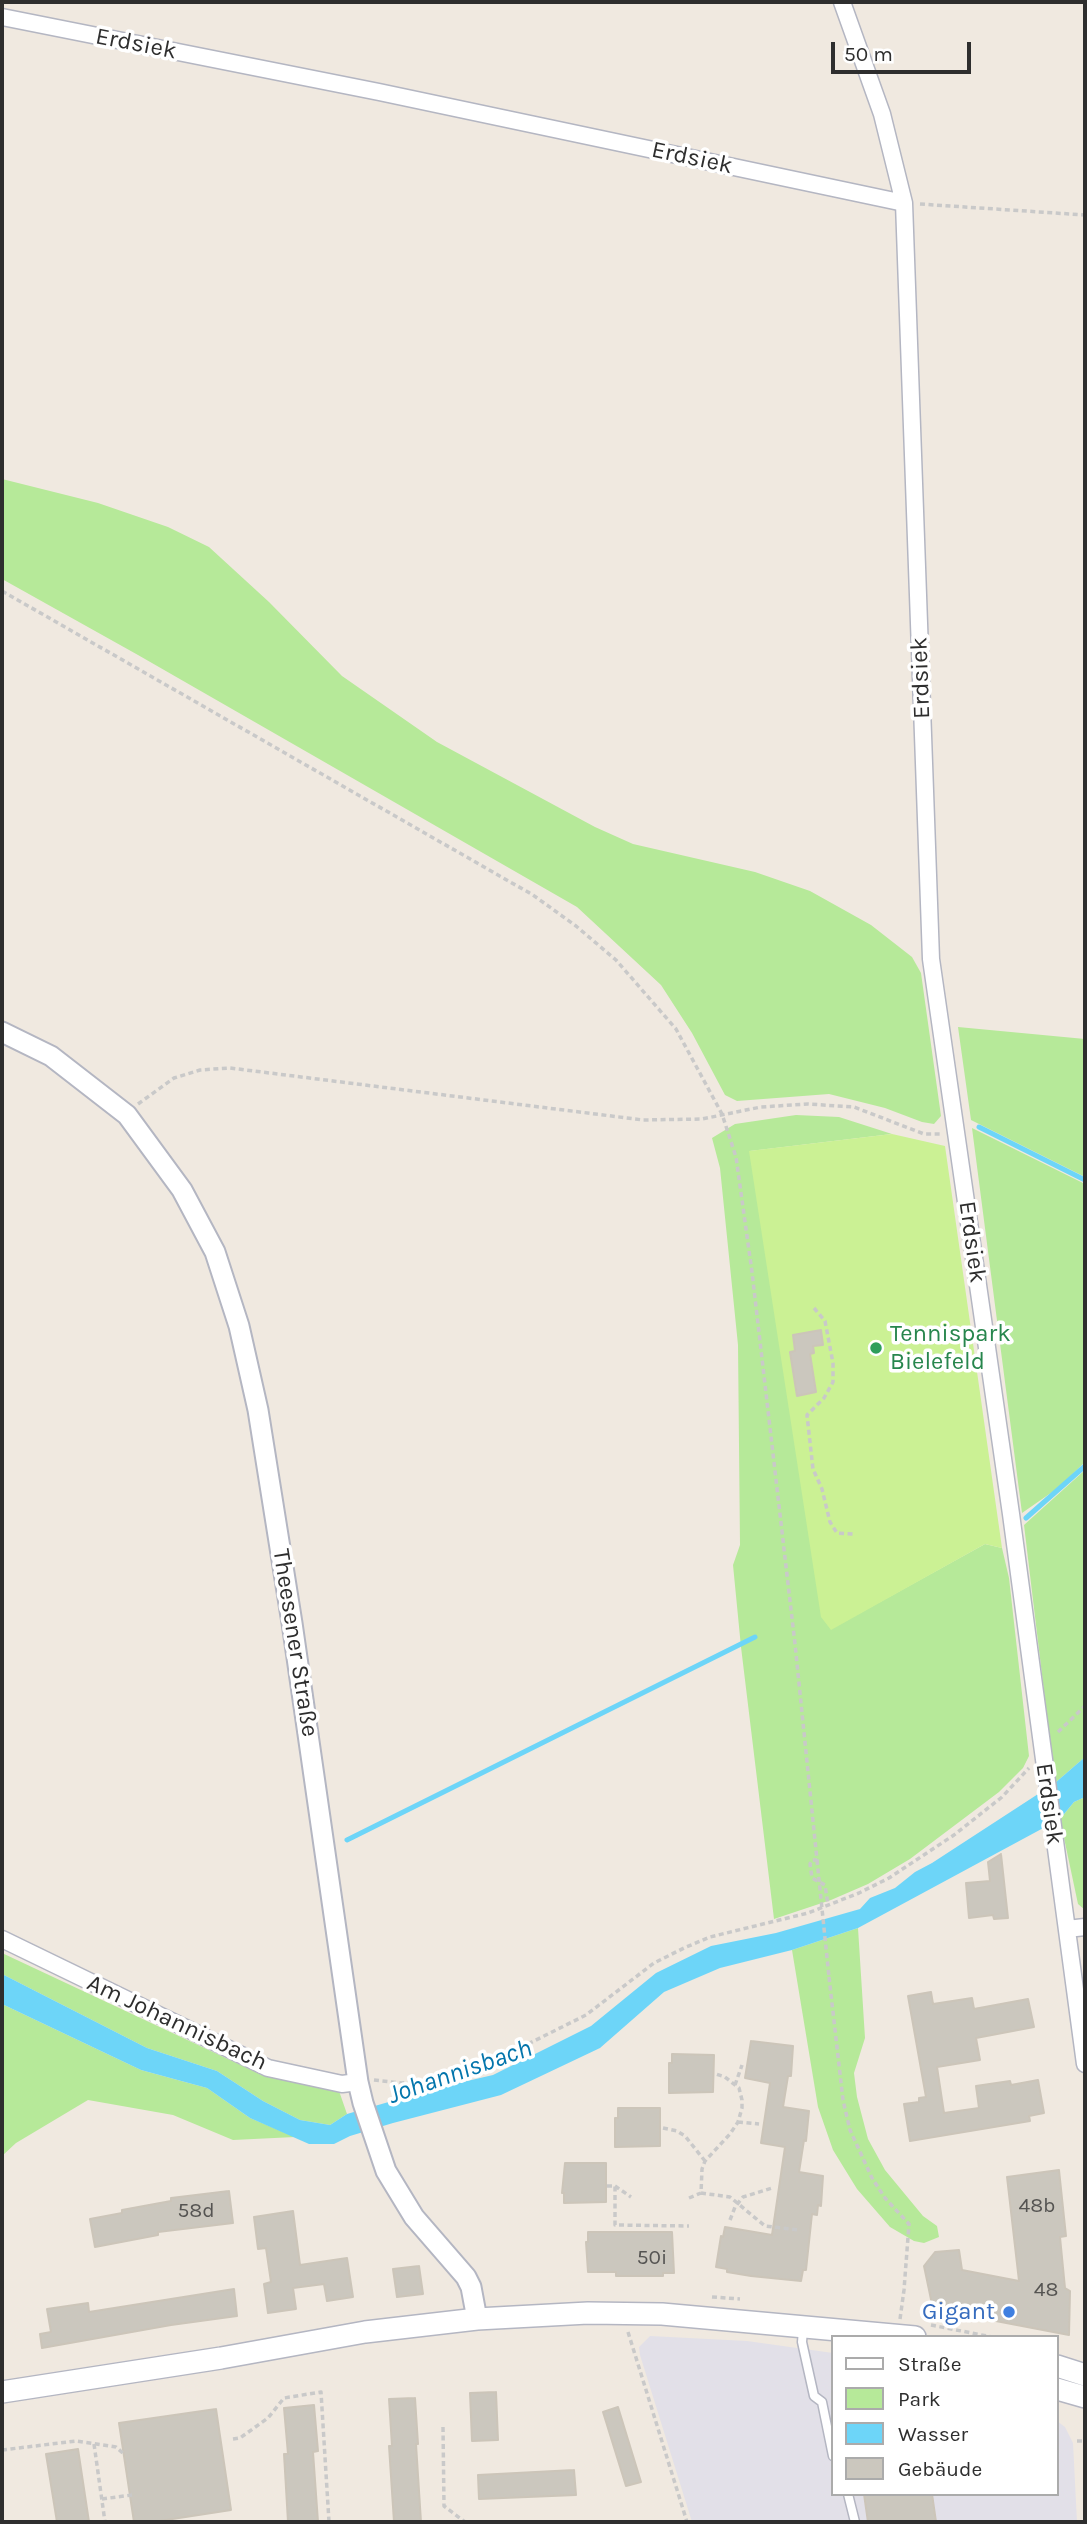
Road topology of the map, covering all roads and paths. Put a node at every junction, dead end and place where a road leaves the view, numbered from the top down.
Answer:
1 (842, 2) edge
2 (2, 17) edge
3 (904, 203) junction
4 (1085, 215) edge
5 (2, 591) edge
6 (2, 1031) edge
7 (722, 1114) junction
8 (127, 1115) junction
9 (956, 1135) junction
10 (814, 1308) dead end
11 (853, 1534) dead end
12 (1085, 1706) edge
13 (1042, 1751) junction
14 (817, 1860) junction
15 (828, 1905) junction
16 (1085, 1927) edge
17 (1066, 1929) junction
18 (2, 1939) edge
19 (1085, 2064) edge
20 (742, 2065) dead end
21 (716, 2074) dead end
22 (358, 2082) junction
23 (735, 2085) junction
24 (738, 2122) junction
25 (759, 2124) dead end
26 (663, 2128) dead end
27 (705, 2161) junction
28 (607, 2186) dead end
29 (615, 2186) junction
30 (772, 2188) dead end
31 (701, 2193) junction
32 (631, 2197) dead end
33 (689, 2198) dead end
34 (738, 2202) junction
35 (730, 2220) dead end
36 (689, 2226) dead end
37 (799, 2230) dead end
38 (477, 2319) junction
39 (900, 2319) dead end
40 (636, 2329) dead end
41 (813, 2329) junction
42 (838, 2335) edge
43 (901, 2335) edge
44 (1059, 2368) edge
45 (1085, 2375) edge
46 (1059, 2390) edge
47 (2, 2392) edge
48 (1085, 2397) edge
49 (443, 2427) dead end
50 (233, 2439) dead end
51 (1077, 2441) dead end
52 (1085, 2441) edge
53 (94, 2444) junction
54 (2, 2450) edge
55 (832, 2451) edge
56 (125, 2455) dead end
57 (132, 2494) dead end
58 (848, 2496) edge
59 (102, 2499) junction
60 (106, 2522) edge
61 (329, 2522) edge
62 (466, 2522) edge
63 (687, 2522) edge
64 (855, 2522) edge

1 - 3 street
2 - 3 street, Erdsiek
3 - 4 path
3 - 9 street, Erdsiek
5 - 7 path
6 - 8 street, Theesener Straße
7 - 8 path
7 - 9 path
7 - 14 path
8 - 22 street, Theesener Straße
9 - 13 street, Erdsiek
10 - 11 path
12 - 13 path
13 - 15 path
13 - 17 street, Erdsiek
14 - 15 path
14 - 39 path, bridge
15 - 22 path
16 - 17 street
17 - 19 street, Erdsiek
18 - 22 street, Am Johannisbach
20 - 23 path
21 - 23 path
22 - 38 street, Theesener Straße
23 - 24 path
24 - 25 path
24 - 27 path
26 - 27 path
27 - 31 path
28 - 29 path
29 - 32 path
29 - 36 path
30 - 34 path
31 - 33 path
31 - 34 path
34 - 35 path
34 - 37 path
38 - 41 main road
38 - 47 main road
40 - 63 path
41 - 42 main road
41 - 43 main road
41 - 55 lane
44 - 45 main road
46 - 48 main road
49 - 62 path
50 - 61 path
51 - 52 path
53 - 54 path
53 - 56 path
53 - 59 path
57 - 59 path
58 - 64 lane
59 - 60 path

